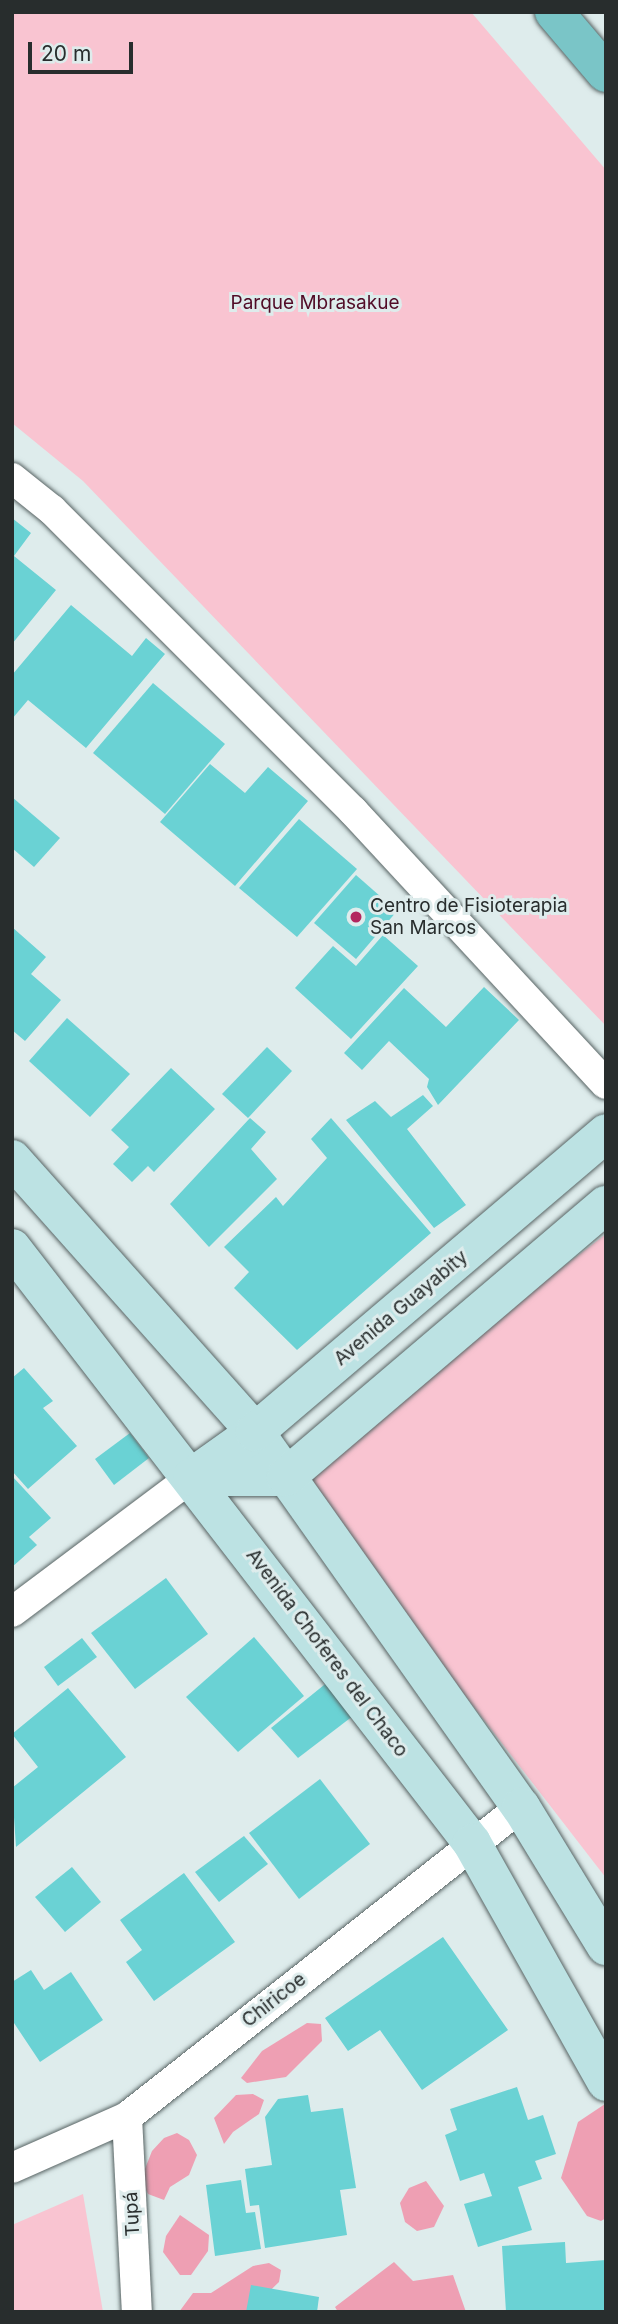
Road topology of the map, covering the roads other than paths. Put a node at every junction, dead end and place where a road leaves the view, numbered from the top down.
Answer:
1 (554, 12) edge
2 (606, 73) edge
3 (12, 478) edge
4 (606, 1084) edge
5 (606, 1133) edge
6 (12, 1159) edge
7 (606, 1205) edge
8 (12, 1248) edge
9 (255, 1432) junction
10 (192, 1477) junction
11 (286, 1477) junction
12 (12, 1612) edge
13 (521, 1807) junction
14 (471, 1843) junction
15 (606, 1946) edge
16 (606, 2082) edge
17 (127, 2117) junction
18 (12, 2168) edge
19 (138, 2312) edge

1 - 2 main road
3 - 4 street
5 - 9 street, Avenida Guayabity
6 - 9 street
7 - 11 street
8 - 10 street, Avenida Choferes del Chaco
9 - 10 street, Avenida Guayabity
9 - 11 street
10 - 11 street
10 - 12 street, Avenida Guayabity
10 - 14 street, Avenida Choferes del Chaco
11 - 13 street
13 - 14 street, Chiricoe
13 - 15 street
14 - 16 street, Avenida Choferes del Chaco
14 - 17 street, Chiricoe
17 - 18 street, Chiricoe
17 - 19 street, Tupá

